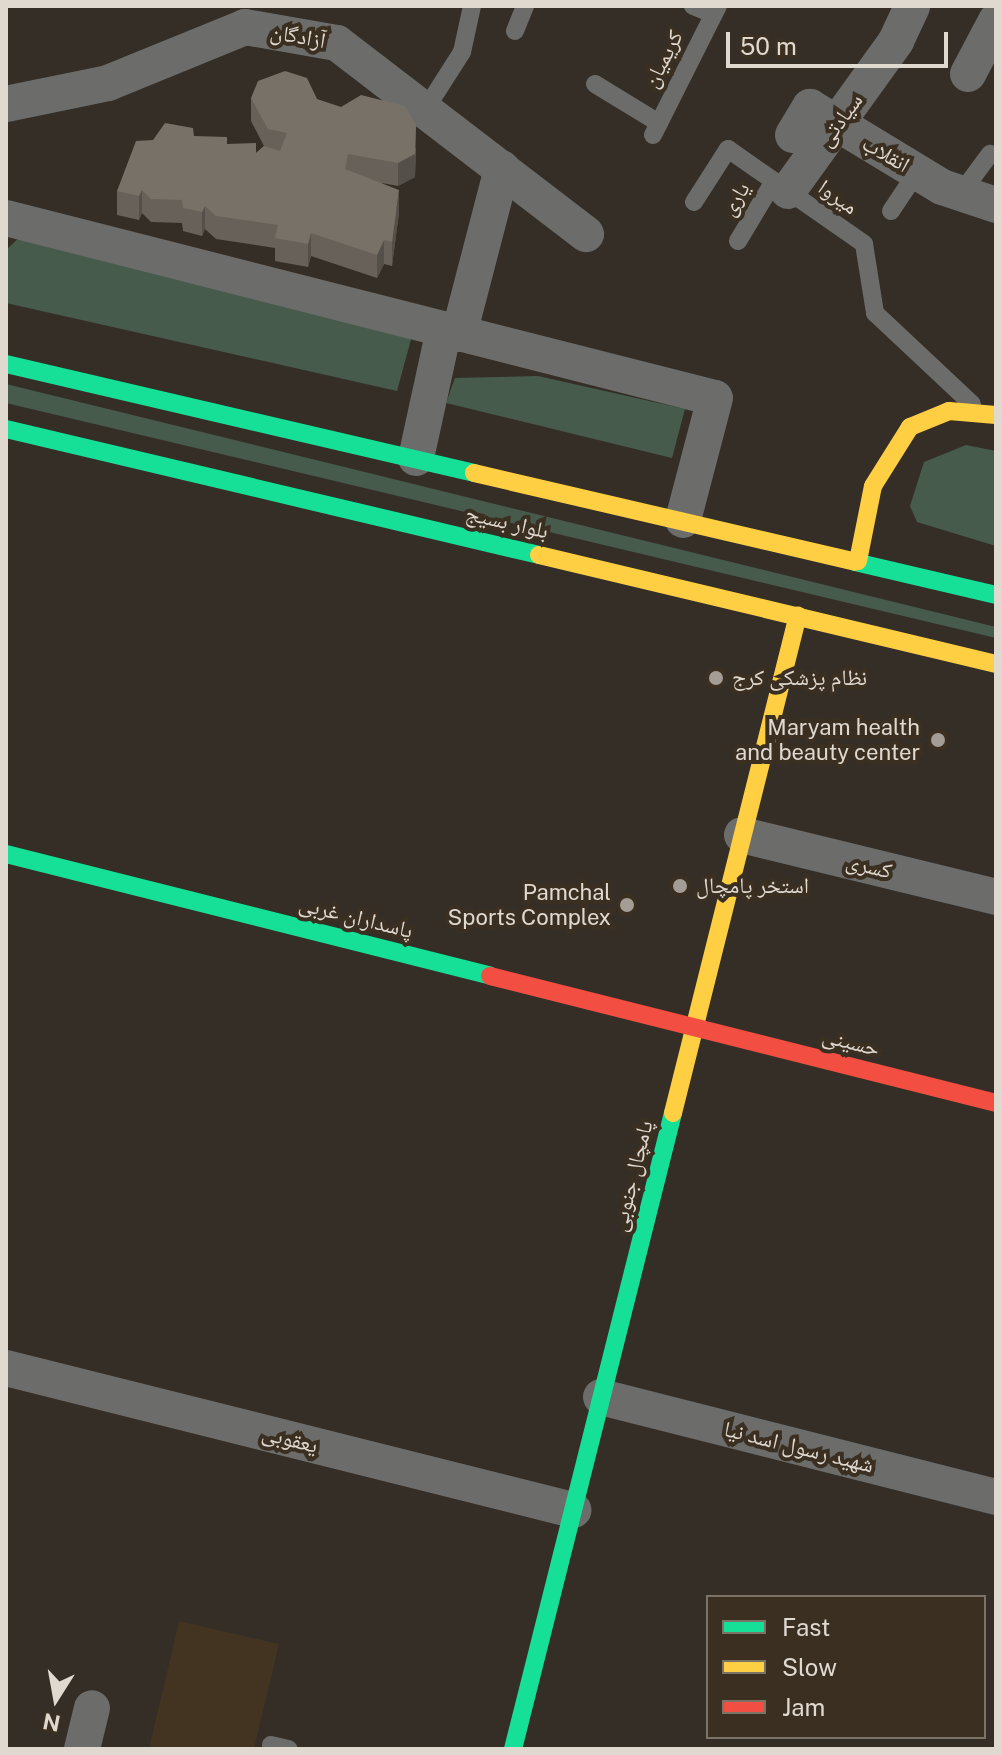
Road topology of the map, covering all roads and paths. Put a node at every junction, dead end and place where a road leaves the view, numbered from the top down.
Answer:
1 (472, 6) edge
2 (525, 6) edge
3 (693, 6) edge
4 (912, 6) edge
5 (715, 10) edge
6 (244, 16) edge
7 (994, 28) edge
8 (515, 31) dead end
9 (968, 74) dead end
10 (595, 84) dead end
11 (6, 104) edge
12 (425, 110) junction
13 (836, 125) junction
14 (793, 135) dead end
15 (990, 154) dead end
16 (502, 169) junction
17 (917, 172) junction
18 (781, 186) junction
19 (961, 193) junction
20 (694, 202) dead end
21 (996, 205) edge
22 (891, 211) dead end
23 (6, 218) edge
24 (586, 234) dead end
25 (738, 241) dead end
26 (452, 332) junction
27 (6, 364) edge
28 (988, 414) edge
29 (6, 429) edge
30 (416, 458) junction
31 (683, 520) junction
32 (858, 561) junction
33 (996, 595) edge
34 (798, 615) junction
35 (996, 664) edge
36 (742, 835) junction
37 (6, 854) edge
38 (996, 897) edge
39 (694, 1027) junction
40 (996, 1103) edge
41 (6, 1368) edge
42 (601, 1397) junction
43 (996, 1497) edge
44 (573, 1510) junction
45 (92, 1708) dead end
46 (82, 1749) edge
47 (513, 1749) edge

1 - 12 lane
2 - 8 lane
3 - 5 lane
4 - 13 street, سیادتی
5 - 10 lane, کریمیان
6 - 11 street, آزادگان
6 - 12 street, آزادگان
7 - 9 street
12 - 16 street, آزادگان
13 - 14 street, انقلاب
13 - 17 street, انقلاب
13 - 18 street, سیادتی
15 - 19 lane
16 - 24 street, آزادگان
16 - 26 street
17 - 19 street, انقلاب
17 - 22 lane
18 - 20 lane, میروا
18 - 25 lane, یاری
18 - 28 lane, میروا
19 - 21 street, انقلاب
23 - 26 street
26 - 30 street
26 - 31 street
27 - 30 street, بلوار بسیج
28 - 32 street
29 - 34 street, بلوار بسیج
30 - 31 street, بلوار بسیج
31 - 32 street, بلوار بسیج
32 - 33 street, بلوار بسیج
34 - 35 street, بلوار بسیج
34 - 36 street, پامچال جنوبی
36 - 38 street, کسری
36 - 39 street, پامچال جنوبی
37 - 39 street, پاسداران غربی
39 - 40 street, حسینی
39 - 42 street, پامچال جنوبی
41 - 44 street, یعقوبی
42 - 43 street, شهید رسول اسد نیا
42 - 44 street, پامچال جنوبی
44 - 47 street, پامچال جنوبی
45 - 46 street

